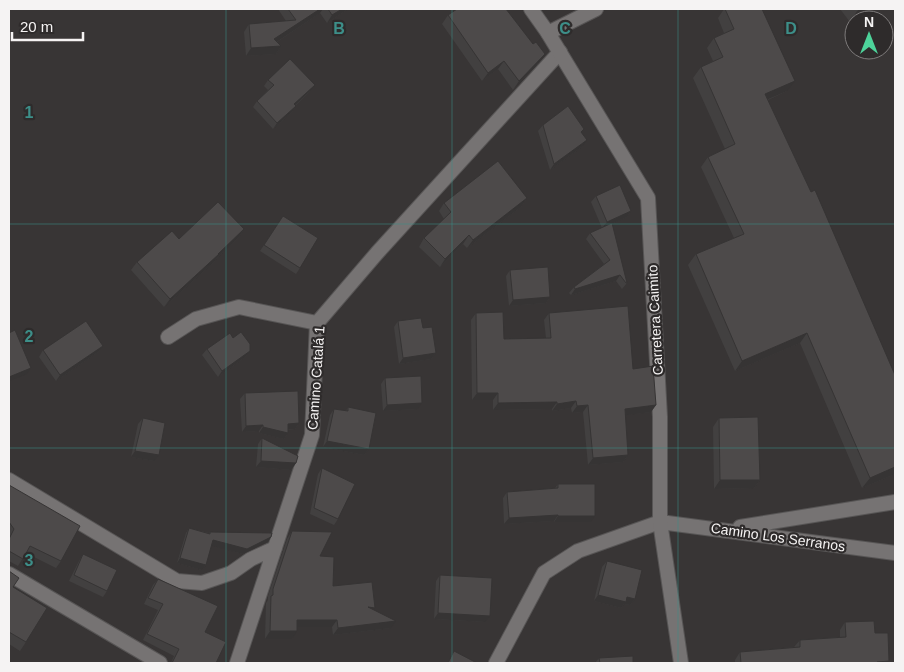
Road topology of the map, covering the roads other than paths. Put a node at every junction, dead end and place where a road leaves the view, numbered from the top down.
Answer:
1 (531, 9) edge
2 (596, 9) edge
3 (548, 33) junction
4 (560, 52) junction
5 (318, 323) junction
6 (168, 337) dead end
7 (9, 480) edge
8 (895, 502) edge
9 (660, 522) junction
10 (725, 530) junction
11 (275, 548) junction
12 (895, 553) edge
13 (9, 574) edge
14 (160, 663) edge
15 (237, 663) edge
16 (496, 663) edge
17 (680, 663) edge

1 - 3 street, Carretera Caimito
2 - 3 street
3 - 4 street, Carretera Caimito
4 - 5 street, Camino Catalá 1
4 - 9 street, Carretera Caimito
5 - 6 street
5 - 11 street, Camino Catalá 1
7 - 11 street
8 - 10 street
9 - 10 street, Camino Los Serranos
9 - 16 street
9 - 17 street, Carretera Caimito
10 - 12 street, Camino Los Serranos
11 - 15 street, Camino Catalá 1
13 - 14 street

